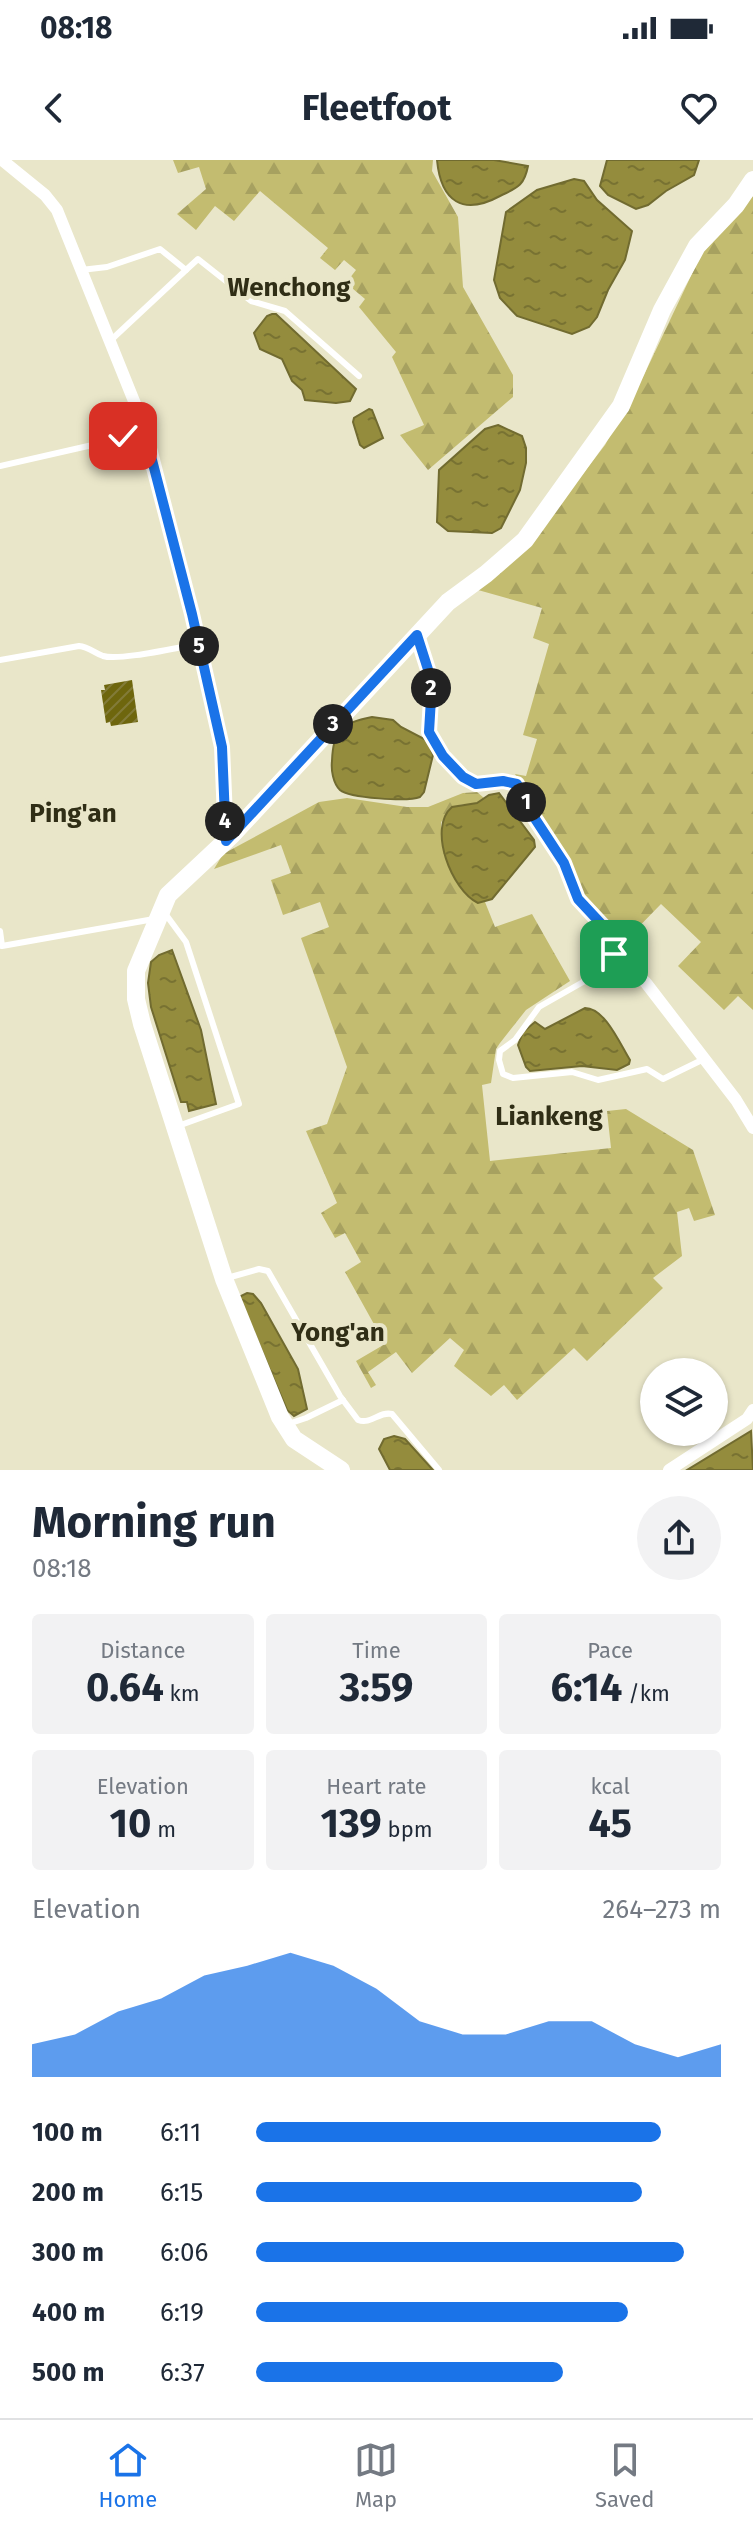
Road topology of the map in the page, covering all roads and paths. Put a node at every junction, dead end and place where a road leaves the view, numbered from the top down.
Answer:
1 (2, 160) edge
2 (753, 180) edge
3 (81, 270) junction
4 (186, 270) junction
5 (110, 341) junction
6 (359, 376) dead end
7 (145, 433) junction
8 (0, 466) edge
9 (417, 635) junction
10 (199, 644) junction
11 (0, 660) edge
12 (226, 841) junction
13 (160, 913) junction
14 (0, 931) edge
15 (614, 954) junction
16 (704, 1059) junction
17 (175, 1127) junction
18 (753, 1128) edge
19 (224, 1279) junction
20 (343, 1400) junction
21 (753, 1410) edge
22 (285, 1425) junction
23 (341, 1470) edge
24 (439, 1470) edge
25 (669, 1470) edge

1 - 3 street
2 - 9 street
3 - 4 lane
3 - 5 street
4 - 5 lane
4 - 6 lane
5 - 7 street
7 - 8 lane
7 - 10 street
9 - 12 street
9 - 15 street
10 - 11 lane
10 - 12 street
12 - 13 street
13 - 14 lane
13 - 17 street
13 - 17 lane
15 - 16 street
15 - 16 lane
16 - 18 street
17 - 19 street
19 - 20 lane
19 - 22 street
20 - 22 lane
20 - 24 lane
21 - 25 street
22 - 23 street

